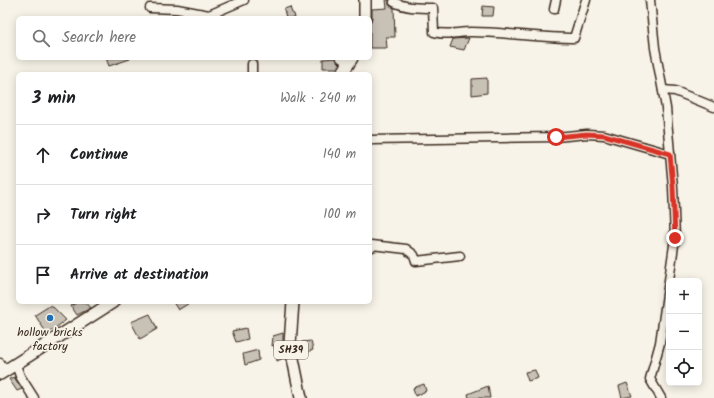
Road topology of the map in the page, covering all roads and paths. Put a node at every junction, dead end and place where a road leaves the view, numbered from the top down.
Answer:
1 (244, 0) edge
2 (365, 0) edge
3 (556, 0) edge
4 (586, 0) edge
5 (650, 0) edge
6 (394, 2) dead end
7 (150, 8) dead end
8 (554, 9) dead end
9 (365, 16) edge
10 (347, 60) edge
11 (252, 64) dead end
12 (252, 72) edge
13 (343, 72) edge
14 (663, 90) junction
15 (714, 107) edge
16 (372, 140) edge
17 (670, 154) junction
18 (372, 245) edge
19 (460, 256) dead end
20 (108, 304) edge
21 (293, 304) edge
22 (16, 365) junction
23 (1, 370) edge
24 (34, 398) edge
25 (301, 398) edge
26 (661, 398) edge

1 - 7 street
2 - 9 main road
3 - 8 street
4 - 6 street
5 - 14 street
10 - 13 main road
11 - 12 street
14 - 15 street
14 - 17 street
16 - 17 street
17 - 26 street
18 - 19 street
20 - 22 main road
21 - 25 main road, SH39
22 - 23 main road
22 - 24 street

